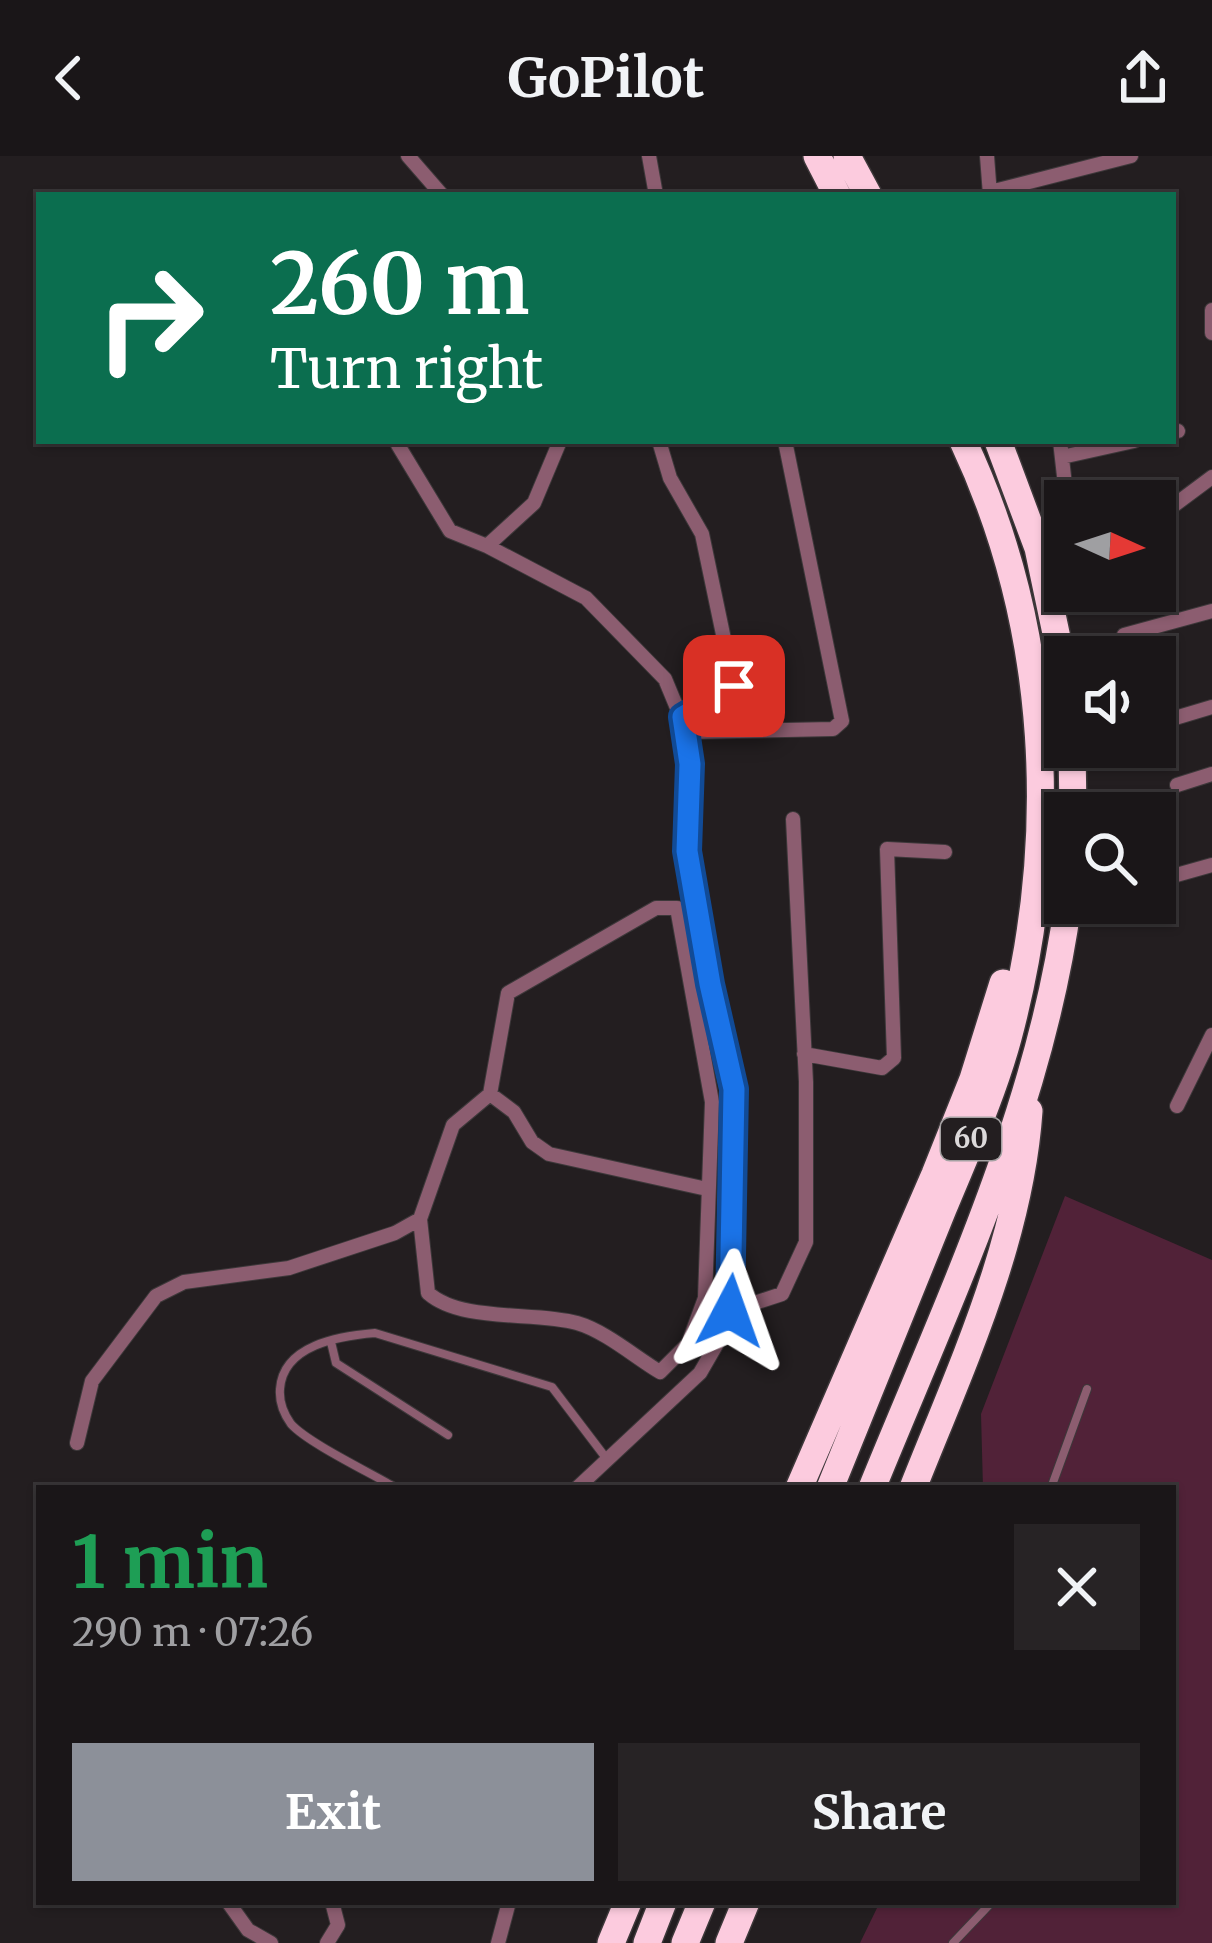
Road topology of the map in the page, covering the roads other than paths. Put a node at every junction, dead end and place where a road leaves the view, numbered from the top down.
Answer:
1 (408, 156) edge
2 (650, 156) edge
3 (817, 156) edge
4 (847, 156) edge
5 (987, 156) edge
6 (1131, 156) edge
7 (654, 191) edge
8 (439, 192) edge
9 (835, 192) edge
10 (866, 192) edge
11 (990, 192) edge
12 (994, 192) edge
13 (1212, 310) edge
14 (1212, 333) edge
15 (398, 444) edge
16 (559, 444) edge
17 (659, 444) edge
18 (786, 444) edge
19 (964, 444) edge
20 (999, 444) edge
21 (1107, 444) edge
22 (1061, 449) edge
23 (1212, 477) edge
24 (1064, 480) edge
25 (1176, 504) edge
26 (487, 546) junction
27 (1212, 611) edge
28 (1124, 635) dead end
29 (1057, 636) edge
30 (1212, 707) edge
31 (1176, 718) edge
32 (685, 724) junction
33 (1042, 772) junction
34 (1212, 774) edge
35 (1177, 785) dead end
36 (793, 819) dead end
37 (944, 852) dead end
38 (1212, 865) edge
39 (1176, 875) edge
40 (1064, 924) edge
41 (1212, 1035) edge
42 (804, 1054) junction
43 (1031, 1071) junction
44 (490, 1094) junction
45 (1177, 1106) dead end
46 (707, 1189) junction
47 (420, 1219) junction
48 (730, 1311) junction
49 (331, 1342) junction
50 (660, 1372) junction
51 (1087, 1389) dead end
52 (680, 1391) junction
53 (448, 1435) dead end
54 (77, 1443) dead end
55 (607, 1458) junction
56 (391, 1485) edge
57 (580, 1485) edge
58 (800, 1485) edge
59 (831, 1485) edge
60 (873, 1485) edge
61 (914, 1485) edge
62 (1052, 1485) edge
63 (230, 1905) edge
64 (333, 1905) edge
65 (508, 1905) edge
66 (627, 1905) edge
67 (662, 1905) edge
68 (700, 1905) edge
69 (745, 1905) edge
70 (989, 1905) edge
71 (271, 1943) edge
72 (327, 1943) edge
73 (498, 1943) edge
74 (611, 1943) edge
75 (647, 1943) edge
76 (685, 1943) edge
77 (729, 1943) edge
78 (953, 1943) edge

1 - 8 street
2 - 7 street
3 - 9 highway
4 - 10 highway
5 - 11 street
6 - 12 street
13 - 14 street
15 - 26 street
16 - 26 street
17 - 32 street
18 - 32 street
19 - 33 highway, 60
20 - 29 highway
21 - 22 street
22 - 24 street
23 - 25 street
26 - 32 street
27 - 28 street
30 - 31 street
32 - 48 street
33 - 58 highway
33 - 59 highway, 60
34 - 35 street
36 - 42 street
37 - 42 street
38 - 39 street
40 - 43 highway, 60
41 - 45 street
42 - 48 street
43 - 60 highway, 60
43 - 61 highway
44 - 46 street
44 - 46 street
44 - 47 street
46 - 50 street
47 - 50 street
47 - 54 street
48 - 52 street
49 - 53 lane
49 - 55 lane
49 - 56 lane
50 - 52 street
51 - 62 lane
52 - 55 street
55 - 57 street
63 - 71 street
64 - 72 street
65 - 73 street
66 - 74 highway
67 - 75 highway
68 - 76 highway
69 - 77 highway
70 - 78 lane

